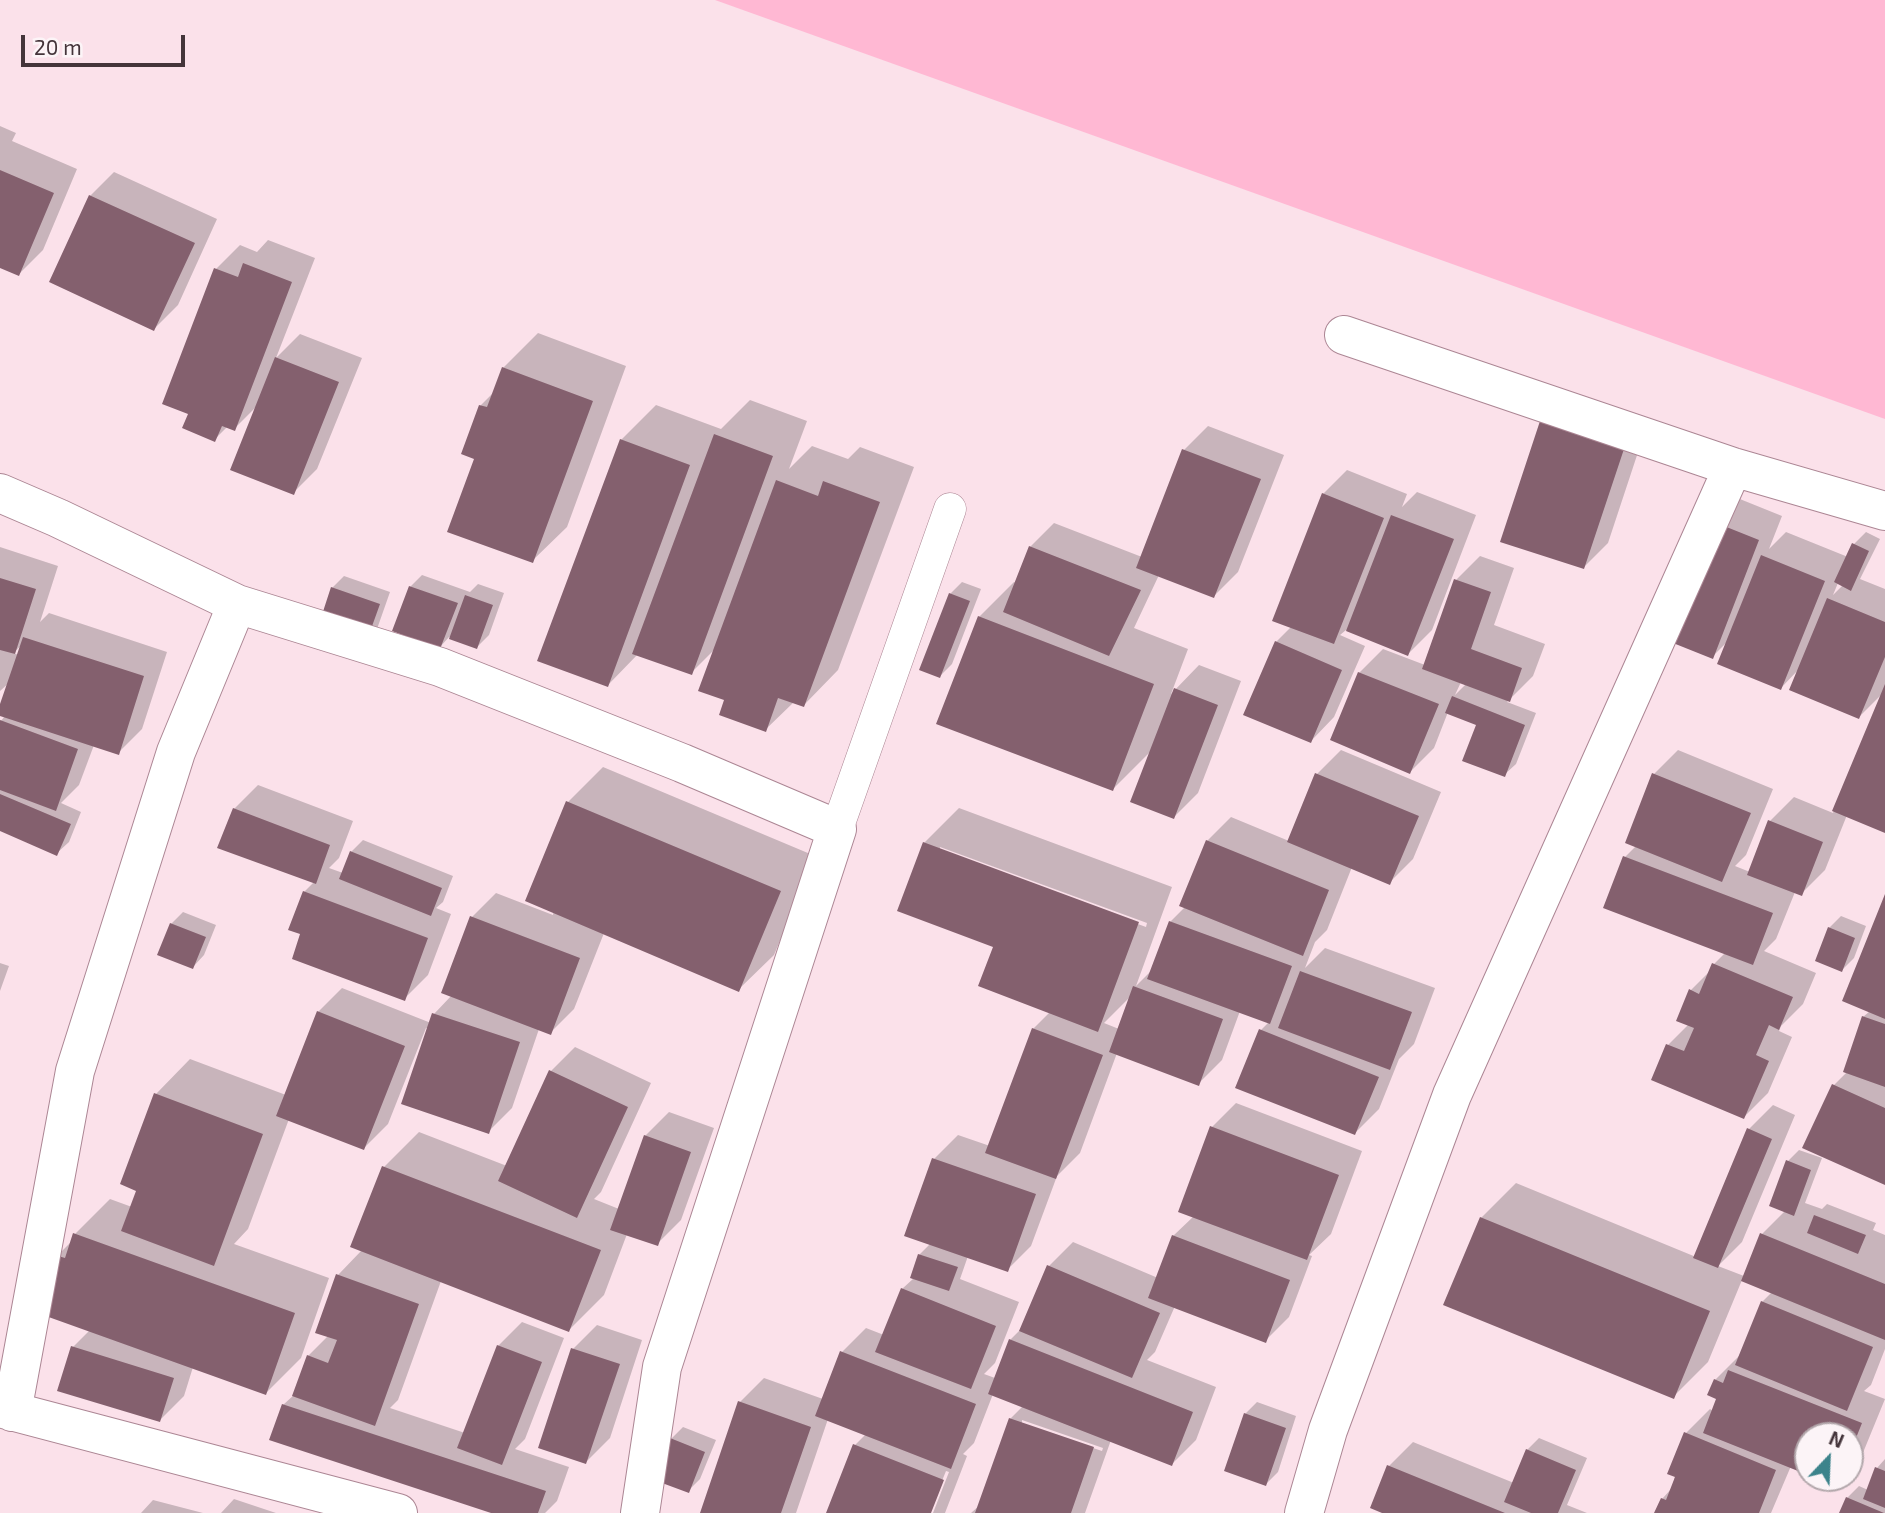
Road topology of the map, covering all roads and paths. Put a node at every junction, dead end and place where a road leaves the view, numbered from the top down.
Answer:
1 (1344, 335) dead end
2 (1733, 467) junction
3 (0, 493) edge
4 (950, 509) dead end
5 (1885, 511) edge
6 (237, 604) junction
7 (837, 829) junction
8 (6, 1410) edge
9 (398, 1513) edge
10 (640, 1513) edge
11 (1304, 1513) edge

1 - 2 street
2 - 5 street
2 - 11 street
3 - 6 street
4 - 7 lane
6 - 7 street
6 - 8 street
7 - 10 street
8 - 9 street

